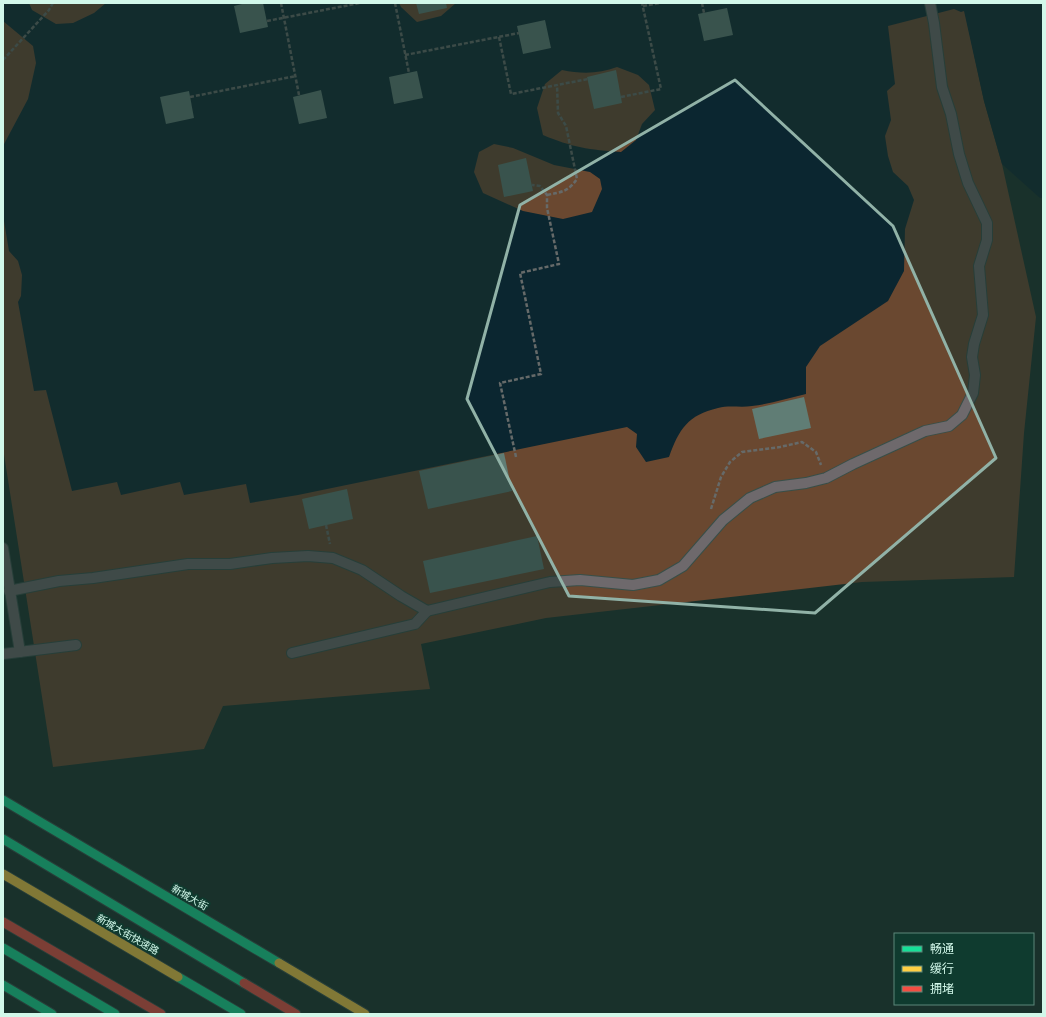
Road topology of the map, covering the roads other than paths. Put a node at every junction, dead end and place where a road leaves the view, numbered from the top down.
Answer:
1 (930, 3) edge
2 (3, 548) edge
3 (10, 591) junction
4 (427, 611) junction
5 (76, 645) dead end
6 (20, 652) junction
7 (292, 653) dead end
8 (3, 654) edge
9 (3, 800) edge
10 (3, 839) edge
11 (3, 874) edge
12 (3, 922) edge
13 (3, 948) edge
14 (3, 985) edge
15 (52, 1014) edge
16 (115, 1014) edge
17 (161, 1014) edge
18 (241, 1014) edge
19 (296, 1014) edge
20 (365, 1014) edge

1 - 4 lane
2 - 3 lane
3 - 4 lane
3 - 6 lane
4 - 7 lane
5 - 6 lane
6 - 8 lane
9 - 20 main road, 新城大街
10 - 19 main road
11 - 18 main road, 新城大街快速路
12 - 17 main road
13 - 16 main road
14 - 15 main road

